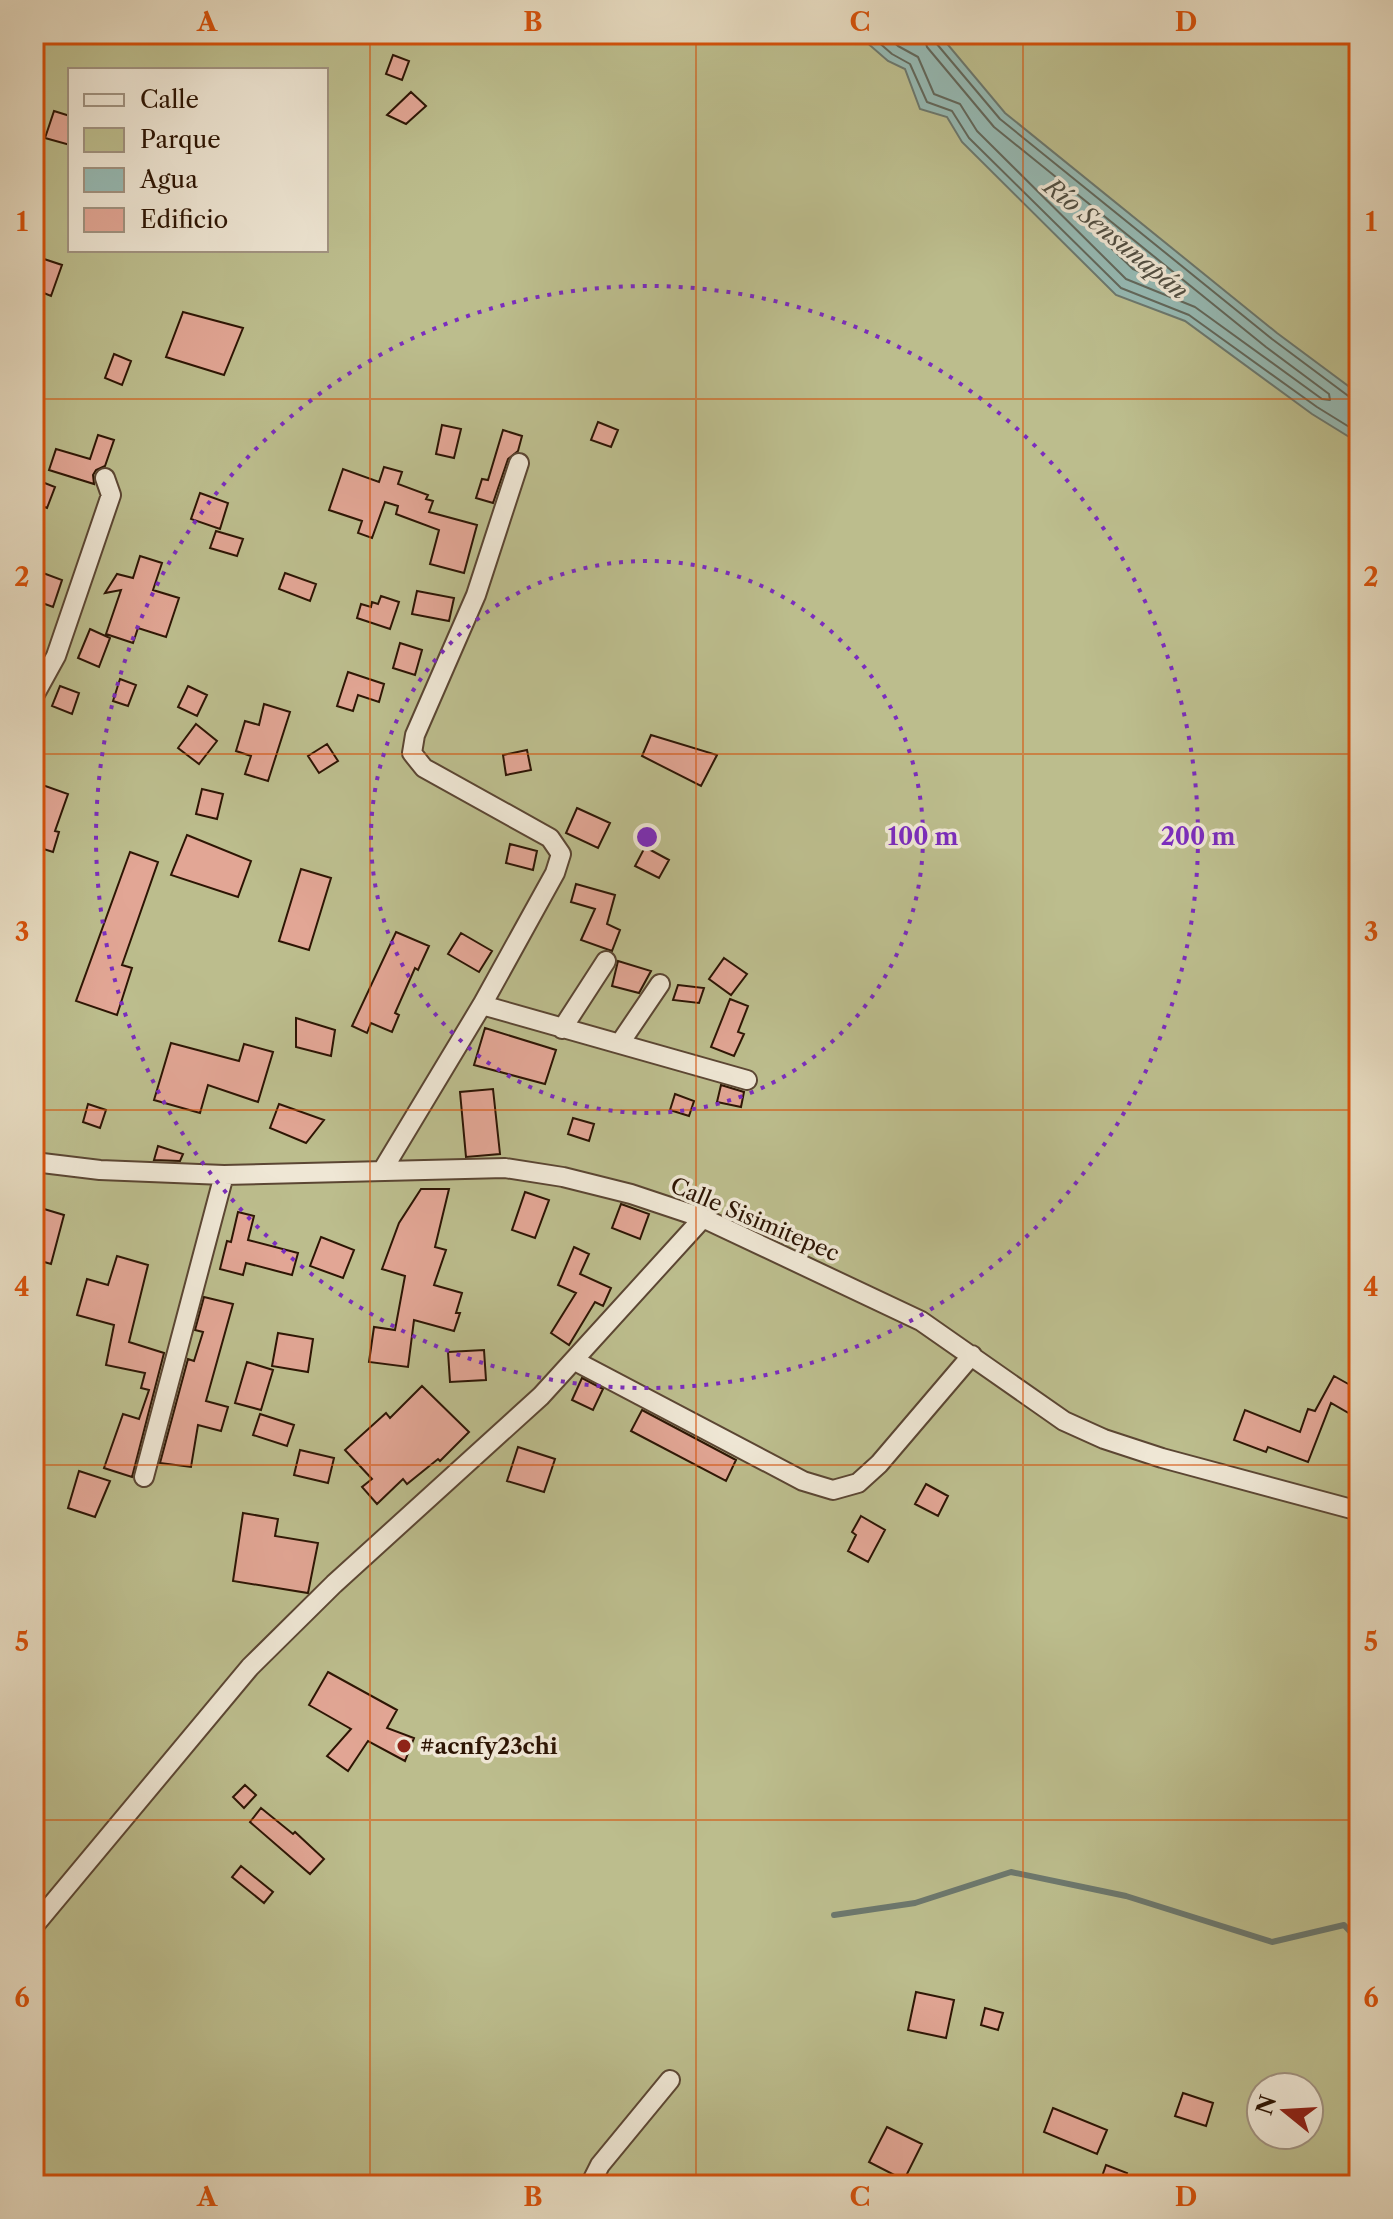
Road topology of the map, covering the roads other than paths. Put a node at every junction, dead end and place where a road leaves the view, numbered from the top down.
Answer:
1 (519, 463) dead end
2 (105, 478) dead end
3 (34, 696) edge
4 (606, 961) dead end
5 (660, 984) dead end
6 (482, 1005) junction
7 (562, 1029) junction
8 (620, 1043) junction
9 (747, 1080) dead end
10 (34, 1162) edge
11 (382, 1171) junction
12 (224, 1175) junction
13 (703, 1218) junction
14 (972, 1355) junction
15 (575, 1361) junction
16 (144, 1477) dead end
17 (1359, 1511) edge
18 (34, 1926) edge
19 (670, 2080) dead end
20 (590, 2185) edge

1 - 6 street
2 - 3 street
4 - 7 street
5 - 8 street
6 - 7 street
6 - 11 street
7 - 8 street
8 - 9 street
10 - 12 street, Calle Sisimitepec
11 - 12 street, Calle Sisimitepec
11 - 13 street, Calle Sisimitepec
12 - 16 street
13 - 14 street, Calle Sisimitepec
13 - 15 street
14 - 15 street
14 - 17 street, Calle Sisimitepec
15 - 18 street
19 - 20 street

